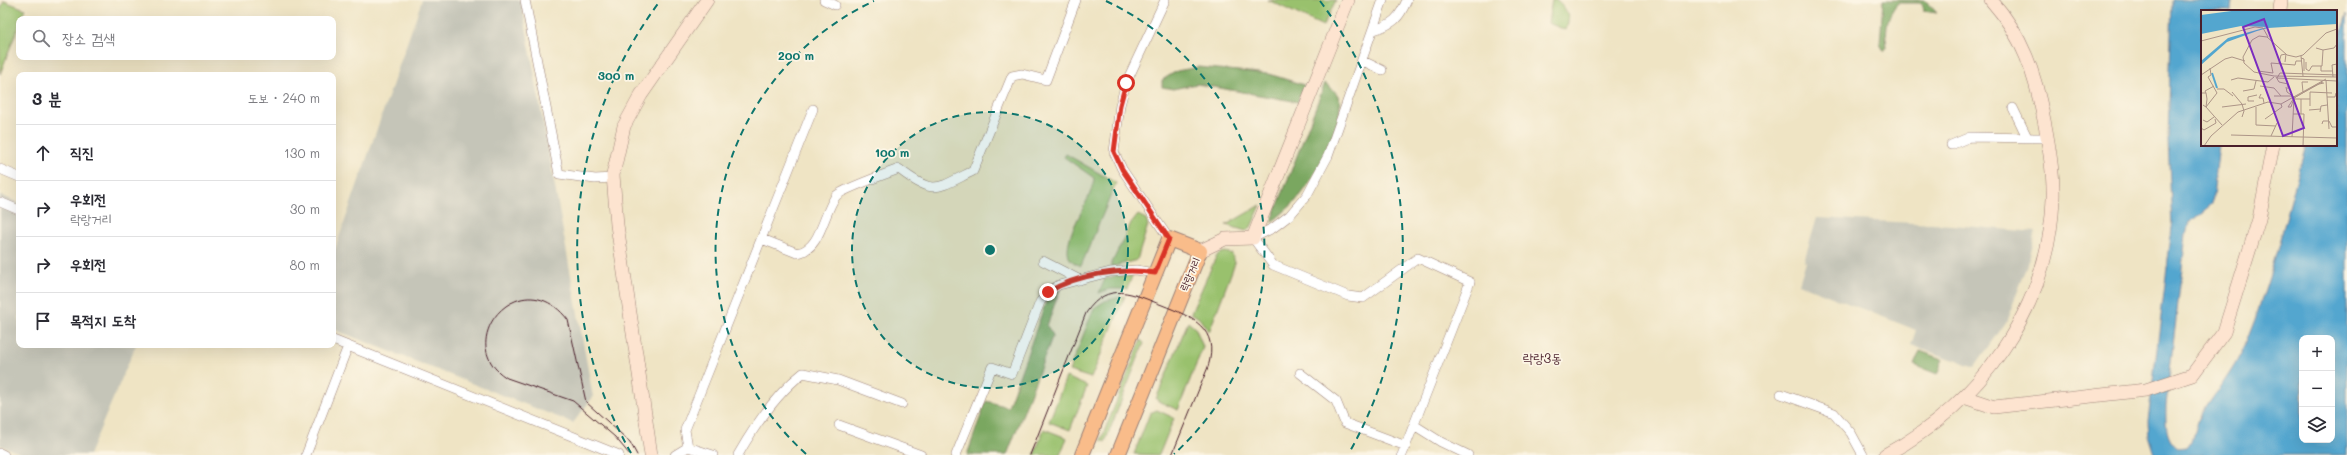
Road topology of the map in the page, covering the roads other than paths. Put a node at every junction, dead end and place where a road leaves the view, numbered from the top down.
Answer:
1 (525, 0) edge
2 (707, 0) edge
3 (824, 0) edge
4 (1076, 0) edge
5 (1165, 0) edge
6 (1348, 0) edge
7 (1383, 0) edge
8 (1407, 0) edge
9 (1991, 0) edge
10 (2281, 0) edge
11 (835, 5) dead end
12 (2280, 10) edge
13 (1374, 30) junction
14 (1363, 61) junction
15 (1382, 70) dead end
16 (813, 108) dead end
17 (2012, 108) dead end
18 (2028, 137) junction
19 (2048, 138) junction
20 (1951, 145) dead end
21 (2273, 146) edge
22 (0, 169) edge
23 (16, 176) edge
24 (613, 178) junction
25 (0, 202) edge
26 (16, 209) edge
27 (1253, 238) junction
28 (762, 239) junction
29 (1169, 239) junction
30 (1200, 251) junction
31 (1043, 261) dead end
32 (1155, 273) junction
33 (1080, 280) junction
34 (336, 341) edge
35 (348, 346) junction
36 (1300, 373) dead end
37 (1781, 394) dead end
38 (1964, 397) junction
39 (902, 404) dead end
40 (1414, 425) junction
41 (840, 426) dead end
42 (1406, 446) junction
43 (688, 448) junction
44 (0, 454) edge
45 (4, 455) edge
46 (306, 455) edge
47 (619, 455) edge
48 (651, 455) edge
49 (675, 455) edge
50 (713, 455) edge
51 (738, 455) edge
52 (921, 455) edge
53 (956, 455) edge
54 (1082, 455) edge
55 (1118, 455) edge
56 (1402, 455) edge
57 (1468, 455) edge
58 (1863, 455) edge
59 (1885, 455) edge

1 - 24 street
2 - 24 main road
3 - 11 street
4 - 28 street
5 - 29 street
6 - 27 main road
7 - 13 street
8 - 13 street
9 - 19 main road
10 - 12 main road
13 - 14 street
14 - 15 street
14 - 27 street
16 - 28 street
17 - 18 street
18 - 19 street
18 - 20 street
19 - 38 main road
21 - 38 main road
22 - 23 street
24 - 48 main road
25 - 26 street
27 - 30 main road
27 - 40 street
28 - 43 street
29 - 30 main road, 락랑거리
29 - 32 main road
30 - 55 main road, 락랑거리
31 - 33 street
32 - 33 street
32 - 54 main road
33 - 53 street
34 - 35 street
35 - 46 street
35 - 47 street
36 - 42 street
37 - 58 street
38 - 59 main road
39 - 51 street
40 - 42 street
40 - 57 street
41 - 52 street
42 - 56 street
43 - 49 street
43 - 50 street
44 - 45 street

